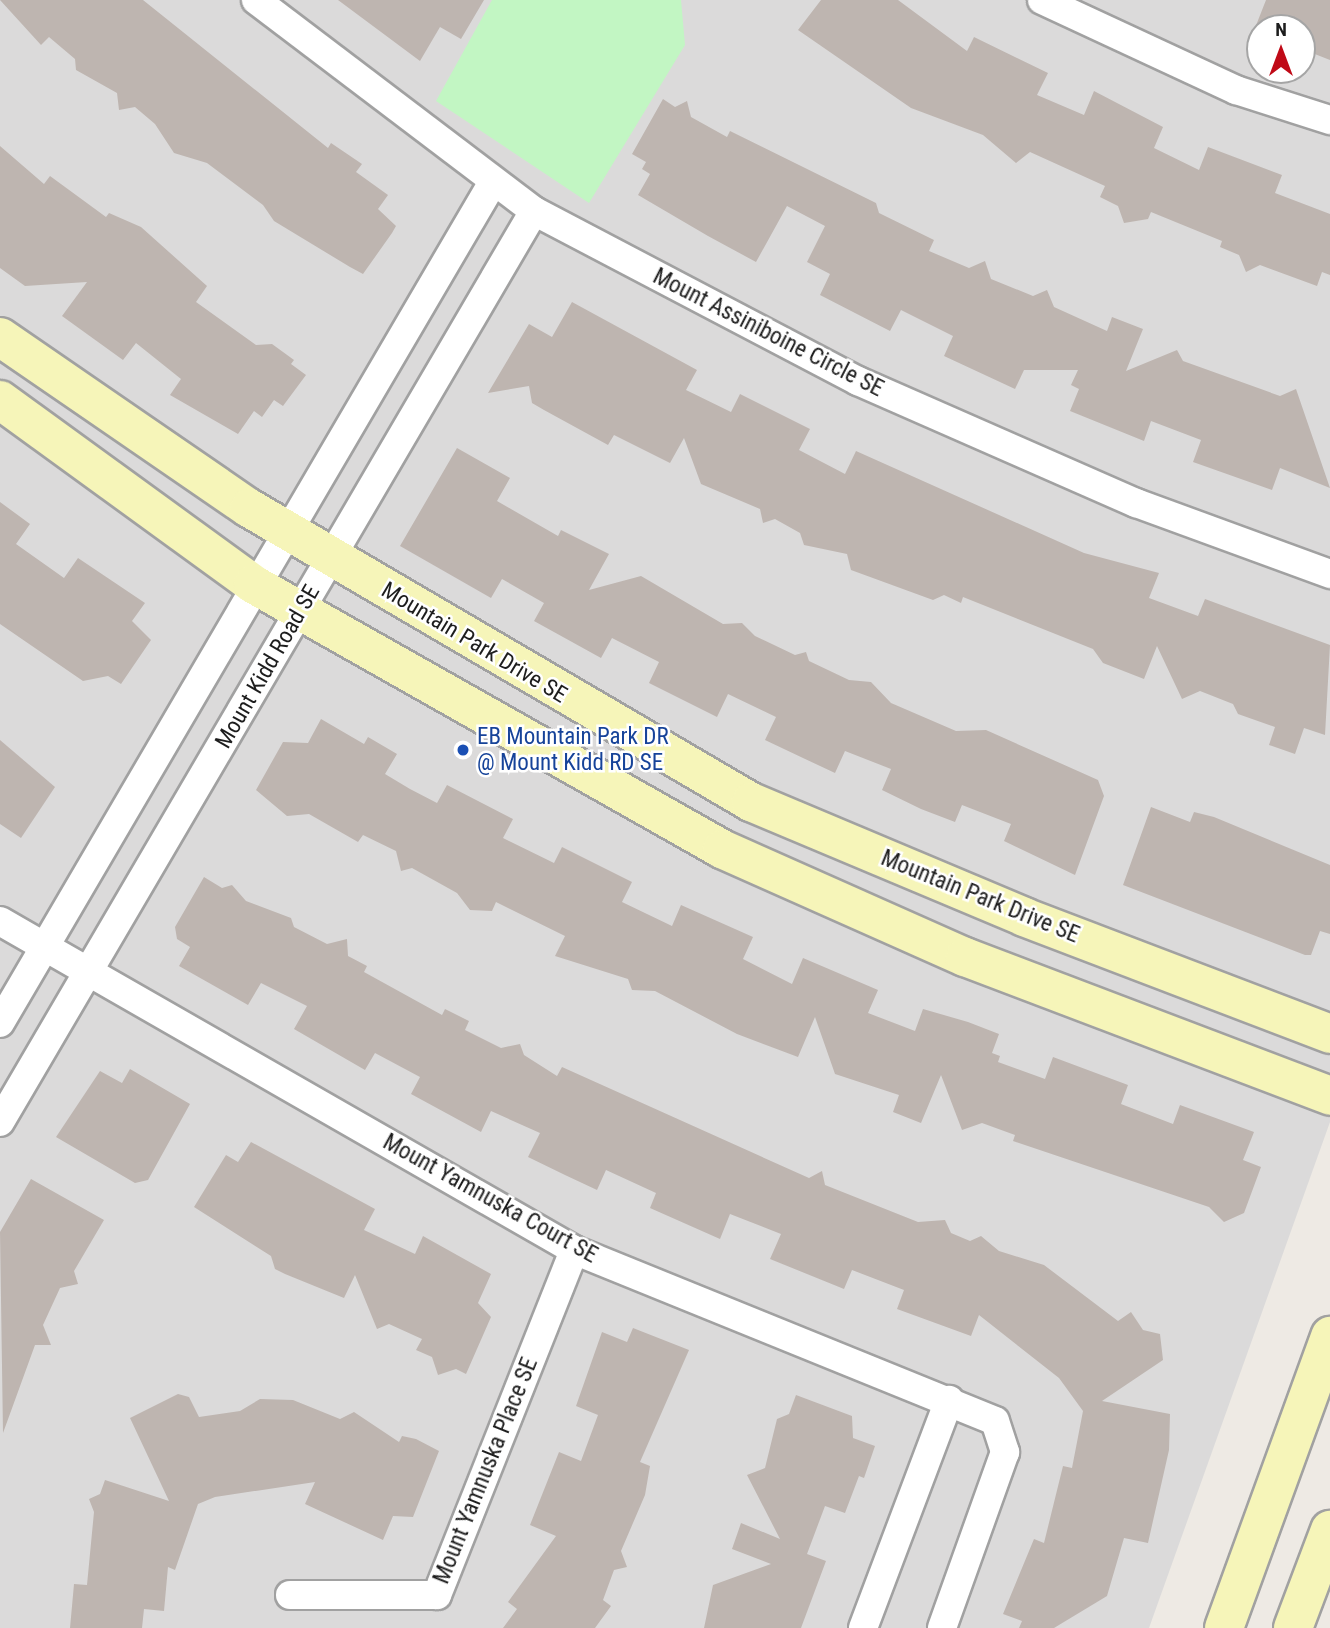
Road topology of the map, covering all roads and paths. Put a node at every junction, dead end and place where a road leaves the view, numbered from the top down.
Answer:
1 (257, 0) edge
2 (1042, 0) edge
3 (1330, 120) edge
4 (493, 182) junction
5 (534, 211) junction
6 (0, 337) edge
7 (0, 400) edge
8 (286, 529) junction
9 (333, 559) junction
10 (1330, 574) edge
11 (253, 584) junction
12 (300, 612) junction
13 (0, 921) edge
14 (44, 951) junction
15 (89, 974) junction
16 (0, 1023) edge
17 (1328, 1032) edge
18 (1330, 1096) edge
19 (0, 1122) edge
20 (574, 1250) junction
21 (1330, 1336) edge
22 (949, 1400) junction
23 (1330, 1530) edge
24 (290, 1595) dead end
25 (863, 1628) edge
26 (942, 1628) edge
27 (1224, 1628) edge
28 (1293, 1628) edge

1 - 4 street, Mount Assiniboine Circle SE
2 - 3 street
4 - 5 street, Mount Assiniboine Circle SE
4 - 8 street
5 - 9 street, Mount Kidd Road SE
5 - 10 street, Mount Assiniboine Circle SE
6 - 8 street, Mountain Park Drive SE
7 - 11 street
8 - 9 street, Mountain Park Drive SE
8 - 11 street
9 - 12 street, Mount Kidd Road SE
9 - 17 street, Mountain Park Drive SE
11 - 12 street
11 - 14 street
12 - 15 street, Mount Kidd Road SE
12 - 18 street
13 - 14 street, Mount Yamnuska Court SE
14 - 15 street, Mount Yamnuska Court SE
14 - 16 street
15 - 19 street, Mount Kidd Road SE
15 - 20 street, Mount Yamnuska Court SE
20 - 22 street, Mount Yamnuska Court SE
20 - 24 street, Mount Yamnuska Place SE
21 - 27 street
22 - 25 street
22 - 26 street, Mount Yamnuska Court SE
23 - 28 street

